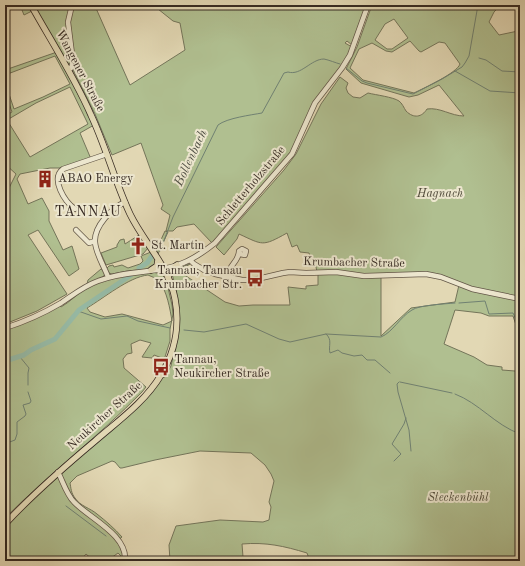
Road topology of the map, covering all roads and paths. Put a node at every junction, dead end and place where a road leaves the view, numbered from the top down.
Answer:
1 (31, 5) edge
2 (72, 5) edge
3 (368, 5) edge
4 (68, 69) junction
5 (97, 128) joint
6 (108, 154) junction
7 (125, 202) junction
8 (75, 210) dead end
9 (76, 230) dead end
10 (95, 241) junction
11 (89, 243) junction
12 (98, 252) junction
13 (240, 254) dead end
14 (158, 259) junction
15 (190, 260) junction
16 (177, 266) junction
17 (164, 269) junction
18 (151, 270) junction
19 (108, 277) junction
20 (226, 277) junction
21 (168, 278) junction
22 (520, 299) edge
23 (5, 328) edge
24 (58, 472) junction
25 (5, 524) edge
26 (125, 561) edge

1 - 4 main road, Wangener Straße
2 - 4 street
3 - 15 street, Schletterholzstraße
4 - 5 main road, Wangener Straße
5 - 6 main road, Neukircher Straße
6 - 7 main road, Neukircher Straße
6 - 8 street
7 - 10 street
7 - 14 main road, Neukircher Straße
9 - 11 street
10 - 11 street
10 - 12 street
11 - 12 street
12 - 19 street
13 - 20 street
14 - 17 main road, Neukircher Straße
14 - 18 main road
15 - 16 street, Schletterholzstraße
15 - 20 street, Krumbacher Straße
16 - 17 street, Schletterholzstraße
16 - 21 main road
17 - 18 street, Schletterholzstraße
17 - 21 main road, Neukircher Straße
18 - 19 street, Schletterholzstraße
19 - 23 street, Schletterholzstraße
20 - 22 street, Krumbacher Straße
21 - 24 main road, Neukircher Straße
24 - 25 main road, Neukircher Straße
24 - 26 street

